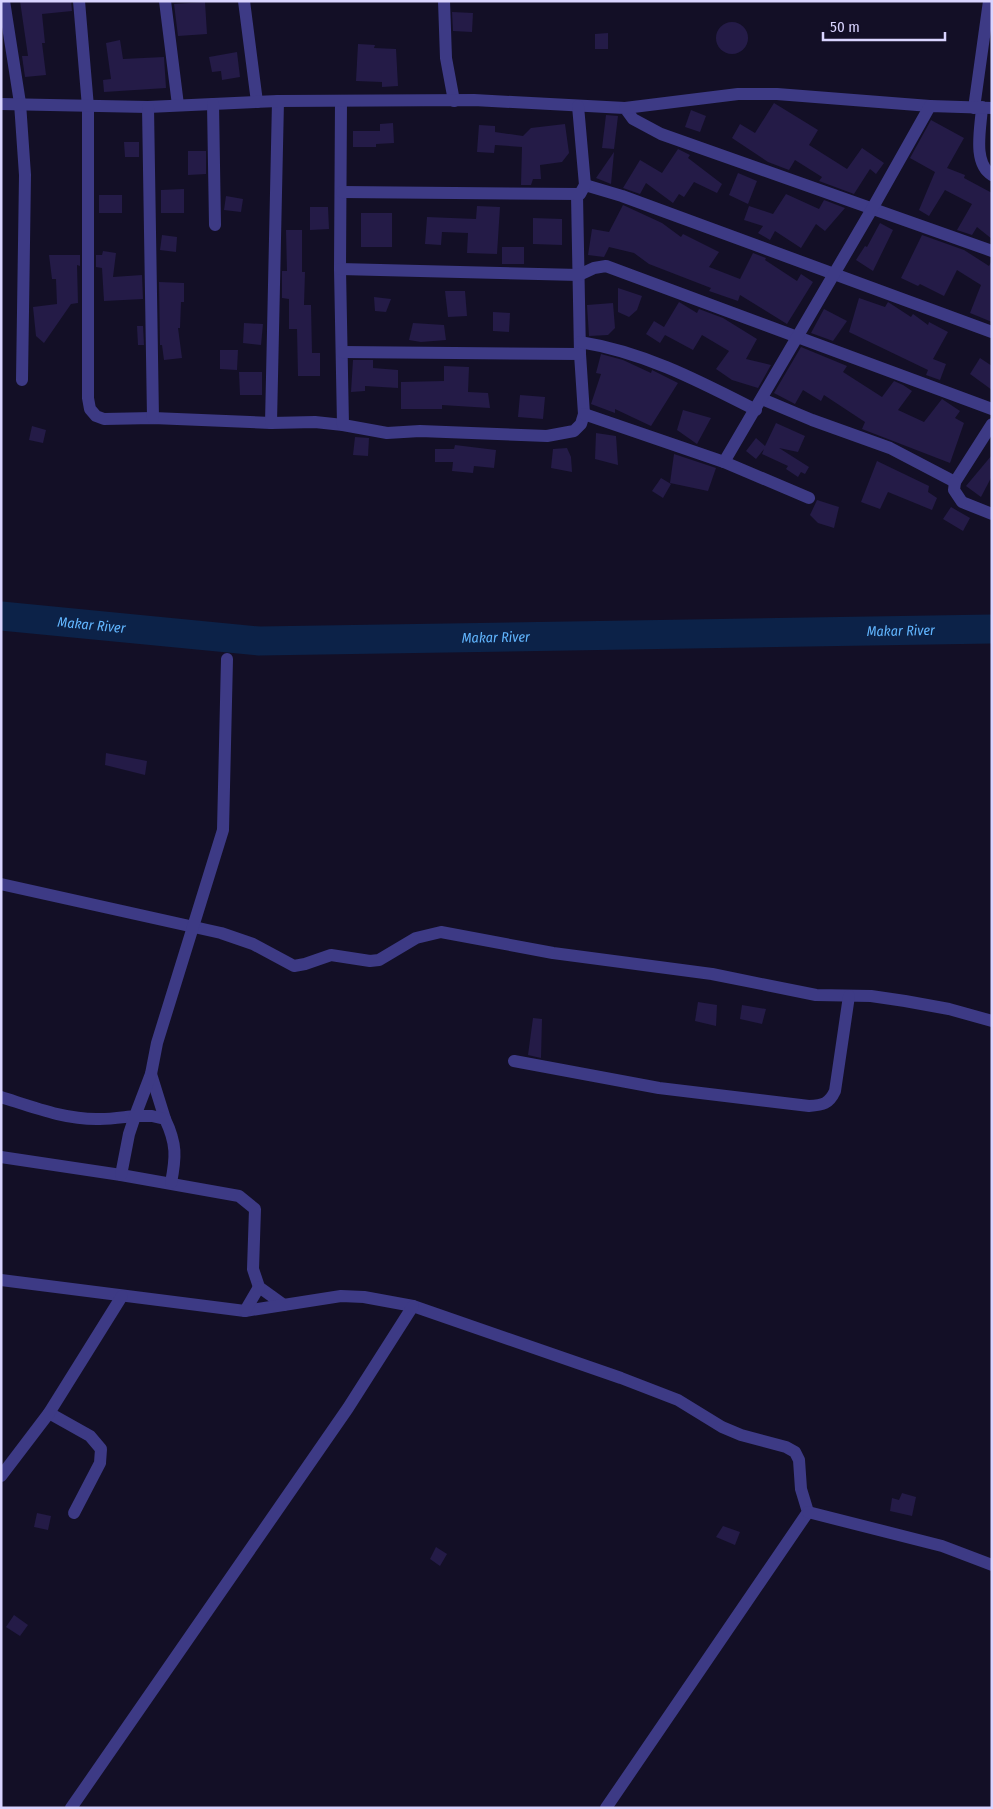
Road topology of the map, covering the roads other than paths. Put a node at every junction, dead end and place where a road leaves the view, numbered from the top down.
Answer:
1 (4, 1) edge
2 (79, 1) edge
3 (165, 1) edge
4 (244, 1) edge
5 (444, 1) edge
6 (989, 1) edge
7 (454, 100) junction
8 (278, 101) junction
9 (341, 101) junction
10 (257, 102) junction
11 (1, 104) edge
12 (20, 104) junction
13 (213, 104) junction
14 (178, 105) junction
15 (578, 106) junction
16 (930, 106) junction
17 (88, 107) junction
18 (148, 107) junction
19 (625, 108) junction
20 (983, 108) edge
21 (992, 175) edge
22 (581, 190) junction
23 (342, 192) junction
24 (872, 209) junction
25 (215, 225) dead end
26 (992, 251) edge
27 (340, 269) junction
28 (834, 273) junction
29 (579, 276) junction
30 (992, 332) edge
31 (798, 336) junction
32 (580, 348) junction
33 (342, 352) junction
34 (22, 380) dead end
35 (759, 404) junction
36 (992, 409) edge
37 (584, 414) junction
38 (153, 418) junction
39 (271, 423) junction
40 (992, 424) edge
41 (343, 425) junction
42 (724, 462) junction
43 (955, 482) junction
44 (809, 498) dead end
45 (992, 514) edge
46 (227, 659) dead end
47 (1, 884) edge
48 (194, 926) junction
49 (849, 996) junction
50 (992, 1021) edge
51 (514, 1060) dead end
52 (151, 1074) junction
53 (1, 1097) edge
54 (135, 1116) junction
55 (165, 1119) junction
56 (1, 1157) edge
57 (121, 1175) junction
58 (171, 1183) junction
59 (1, 1280) edge
60 (259, 1287) junction
61 (122, 1296) junction
62 (284, 1305) junction
63 (412, 1306) junction
64 (246, 1311) junction
65 (48, 1413) junction
66 (1, 1476) edge
67 (808, 1512) junction
68 (74, 1513) dead end
69 (992, 1565) edge
70 (71, 1808) edge
71 (606, 1808) edge

1 - 12 street
2 - 17 street
3 - 14 street
4 - 10 street
5 - 7 street
6 - 20 street
7 - 9 street
7 - 15 street
8 - 9 street
8 - 10 street
8 - 39 street
9 - 23 street
10 - 13 street
11 - 12 street
12 - 17 street
12 - 34 street
13 - 14 street
13 - 25 street
14 - 18 street
15 - 19 street
15 - 22 street
16 - 19 street
16 - 20 street
16 - 24 street
17 - 18 street
17 - 38 street
18 - 38 street
19 - 24 street
20 - 21 street
22 - 23 street
22 - 28 street
22 - 29 street
23 - 27 street
24 - 26 street
24 - 28 street
27 - 29 street
27 - 33 street
28 - 30 street
28 - 31 street
29 - 31 street
29 - 32 street
31 - 35 street
31 - 36 street
32 - 33 street
32 - 35 street
32 - 37 street
33 - 41 street
35 - 42 street
35 - 43 street
37 - 41 street
37 - 42 street
38 - 39 street
39 - 41 street
40 - 43 street
42 - 44 street
43 - 45 street
46 - 48 street
47 - 48 street
48 - 49 street
48 - 52 street
49 - 50 street
49 - 51 street
52 - 54 street
52 - 55 street
53 - 54 street
54 - 55 street
54 - 57 street
55 - 58 street
56 - 57 street
57 - 58 street
58 - 60 street
59 - 61 street
60 - 62 street
60 - 64 street
61 - 64 street
61 - 65 street
62 - 63 street
62 - 64 street
63 - 67 street
63 - 70 street
65 - 66 street
65 - 68 street
67 - 69 street
67 - 71 street

